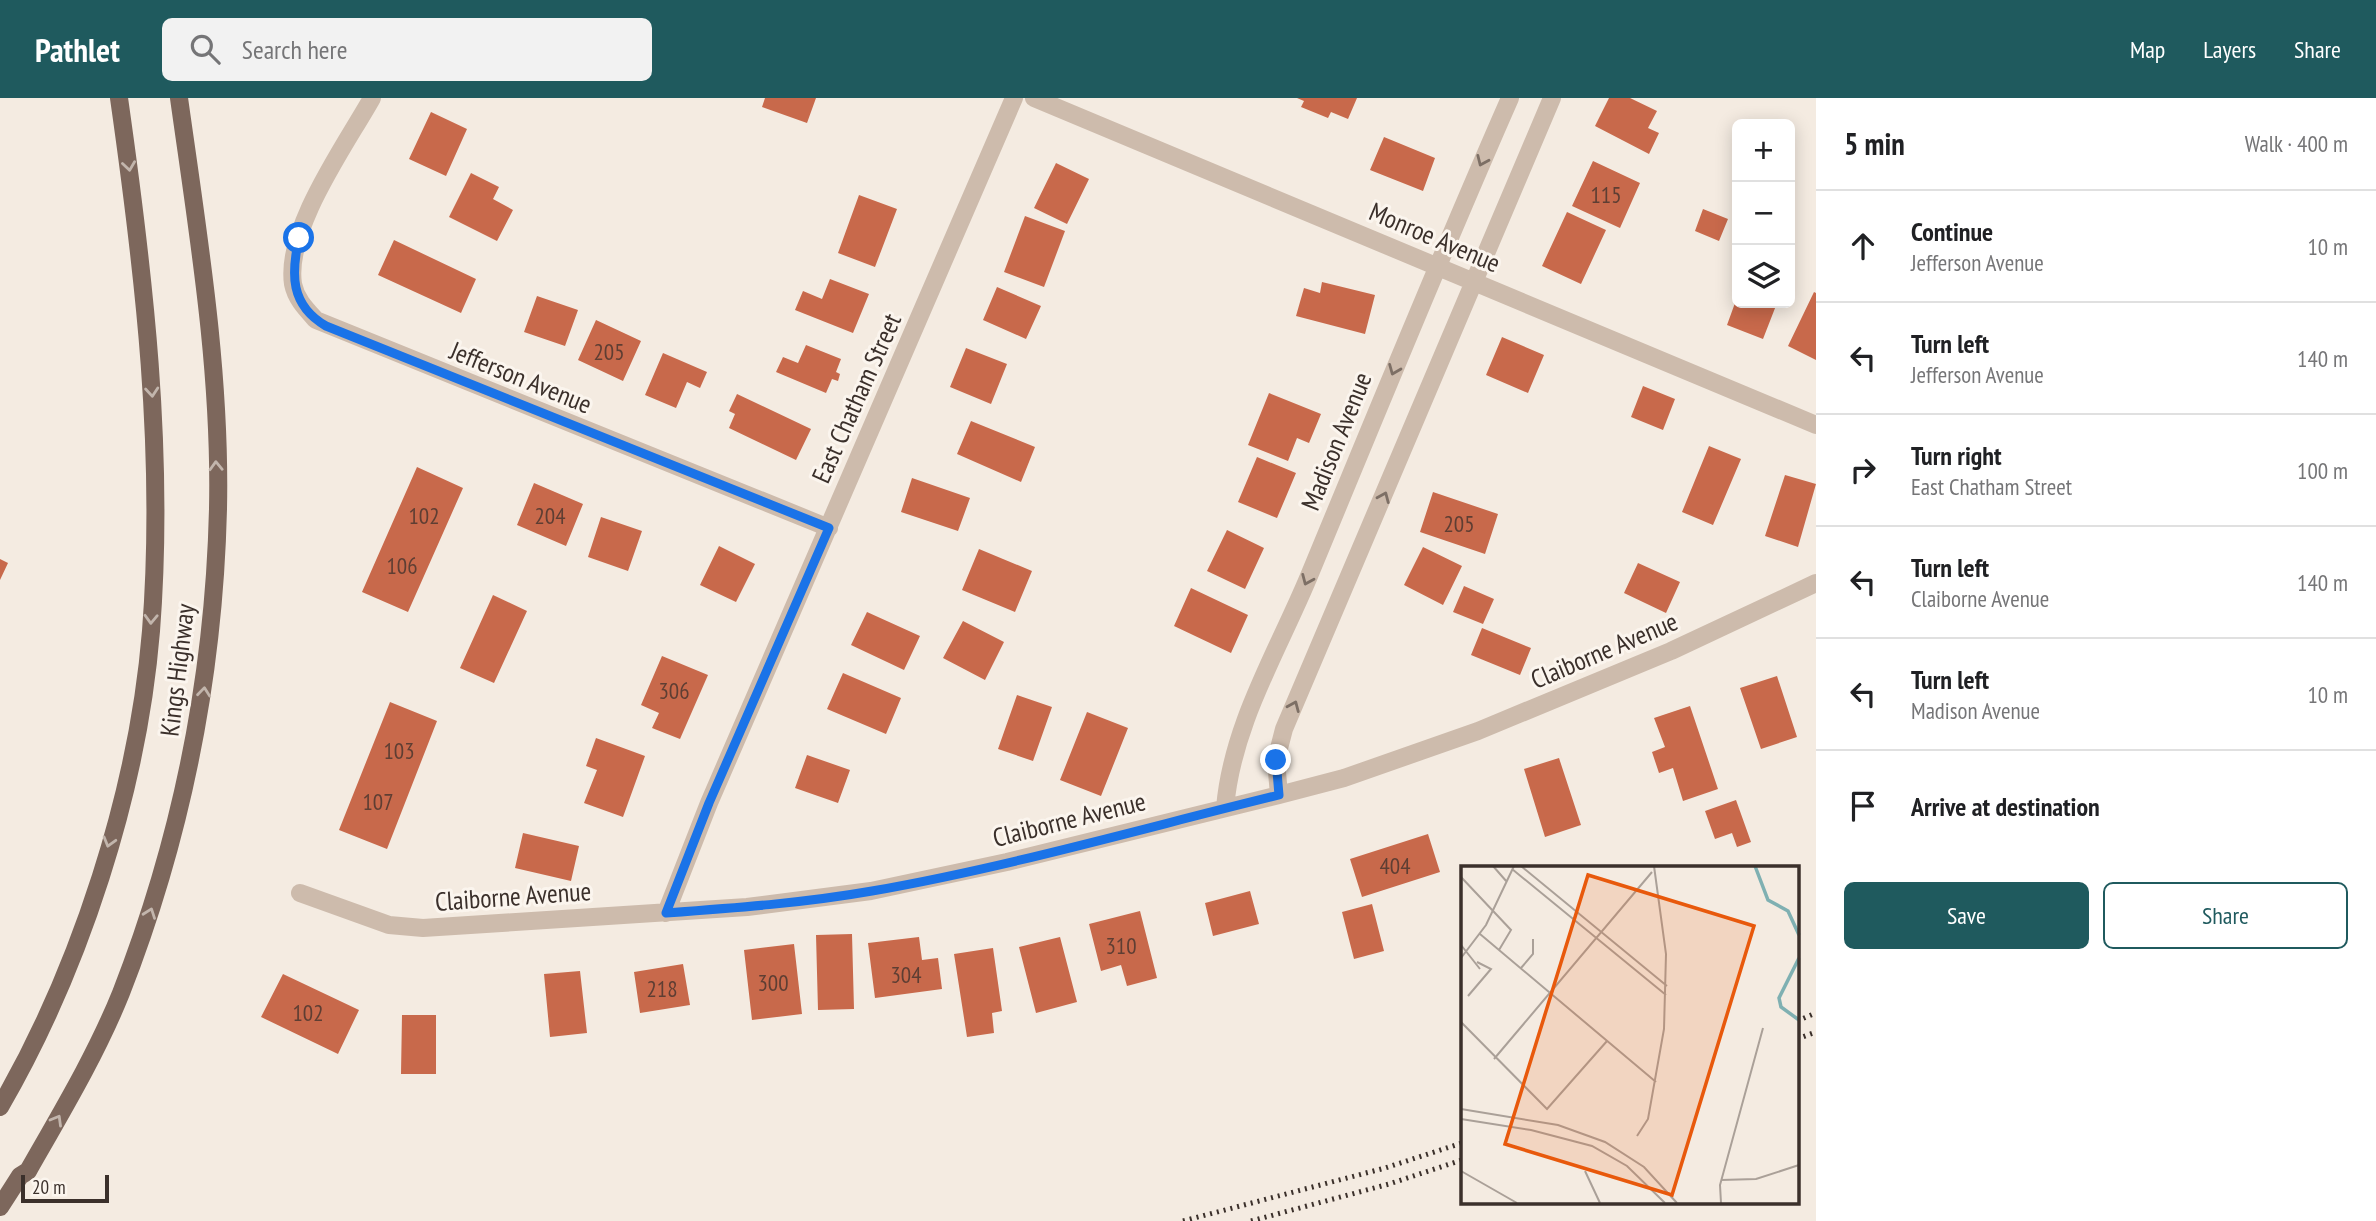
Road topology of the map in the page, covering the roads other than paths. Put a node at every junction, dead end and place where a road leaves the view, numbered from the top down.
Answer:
1 (119, 98) edge
2 (178, 98) edge
3 (372, 98) edge
4 (1014, 98) edge
5 (1034, 98) edge
6 (1510, 98) edge
7 (1552, 98) edge
8 (1436, 266) junction
9 (1475, 283) junction
10 (1816, 425) edge
11 (829, 528) junction
12 (1816, 583) edge
13 (1279, 795) junction
14 (1224, 808) junction
15 (300, 893) dead end
16 (666, 913) junction
17 (0, 1107) edge
18 (0, 1207) edge

1 -> 17 main road, Kings Highway
18 -> 2 main road, Kings Highway
3 - 11 street, Jefferson Avenue
4 - 11 street, East Chatham Street
5 - 8 street, Monroe Avenue
6 -> 8 street, Madison Avenue
7 - 9 street
8 - 9 street, Monroe Avenue
8 -> 14 street, Madison Avenue
9 - 10 street, Monroe Avenue
13 -> 9 street
11 - 16 street, East Chatham Street
12 - 13 street, Claiborne Avenue
13 - 14 street, Claiborne Avenue
14 - 16 street, Claiborne Avenue
15 - 16 street, Claiborne Avenue

